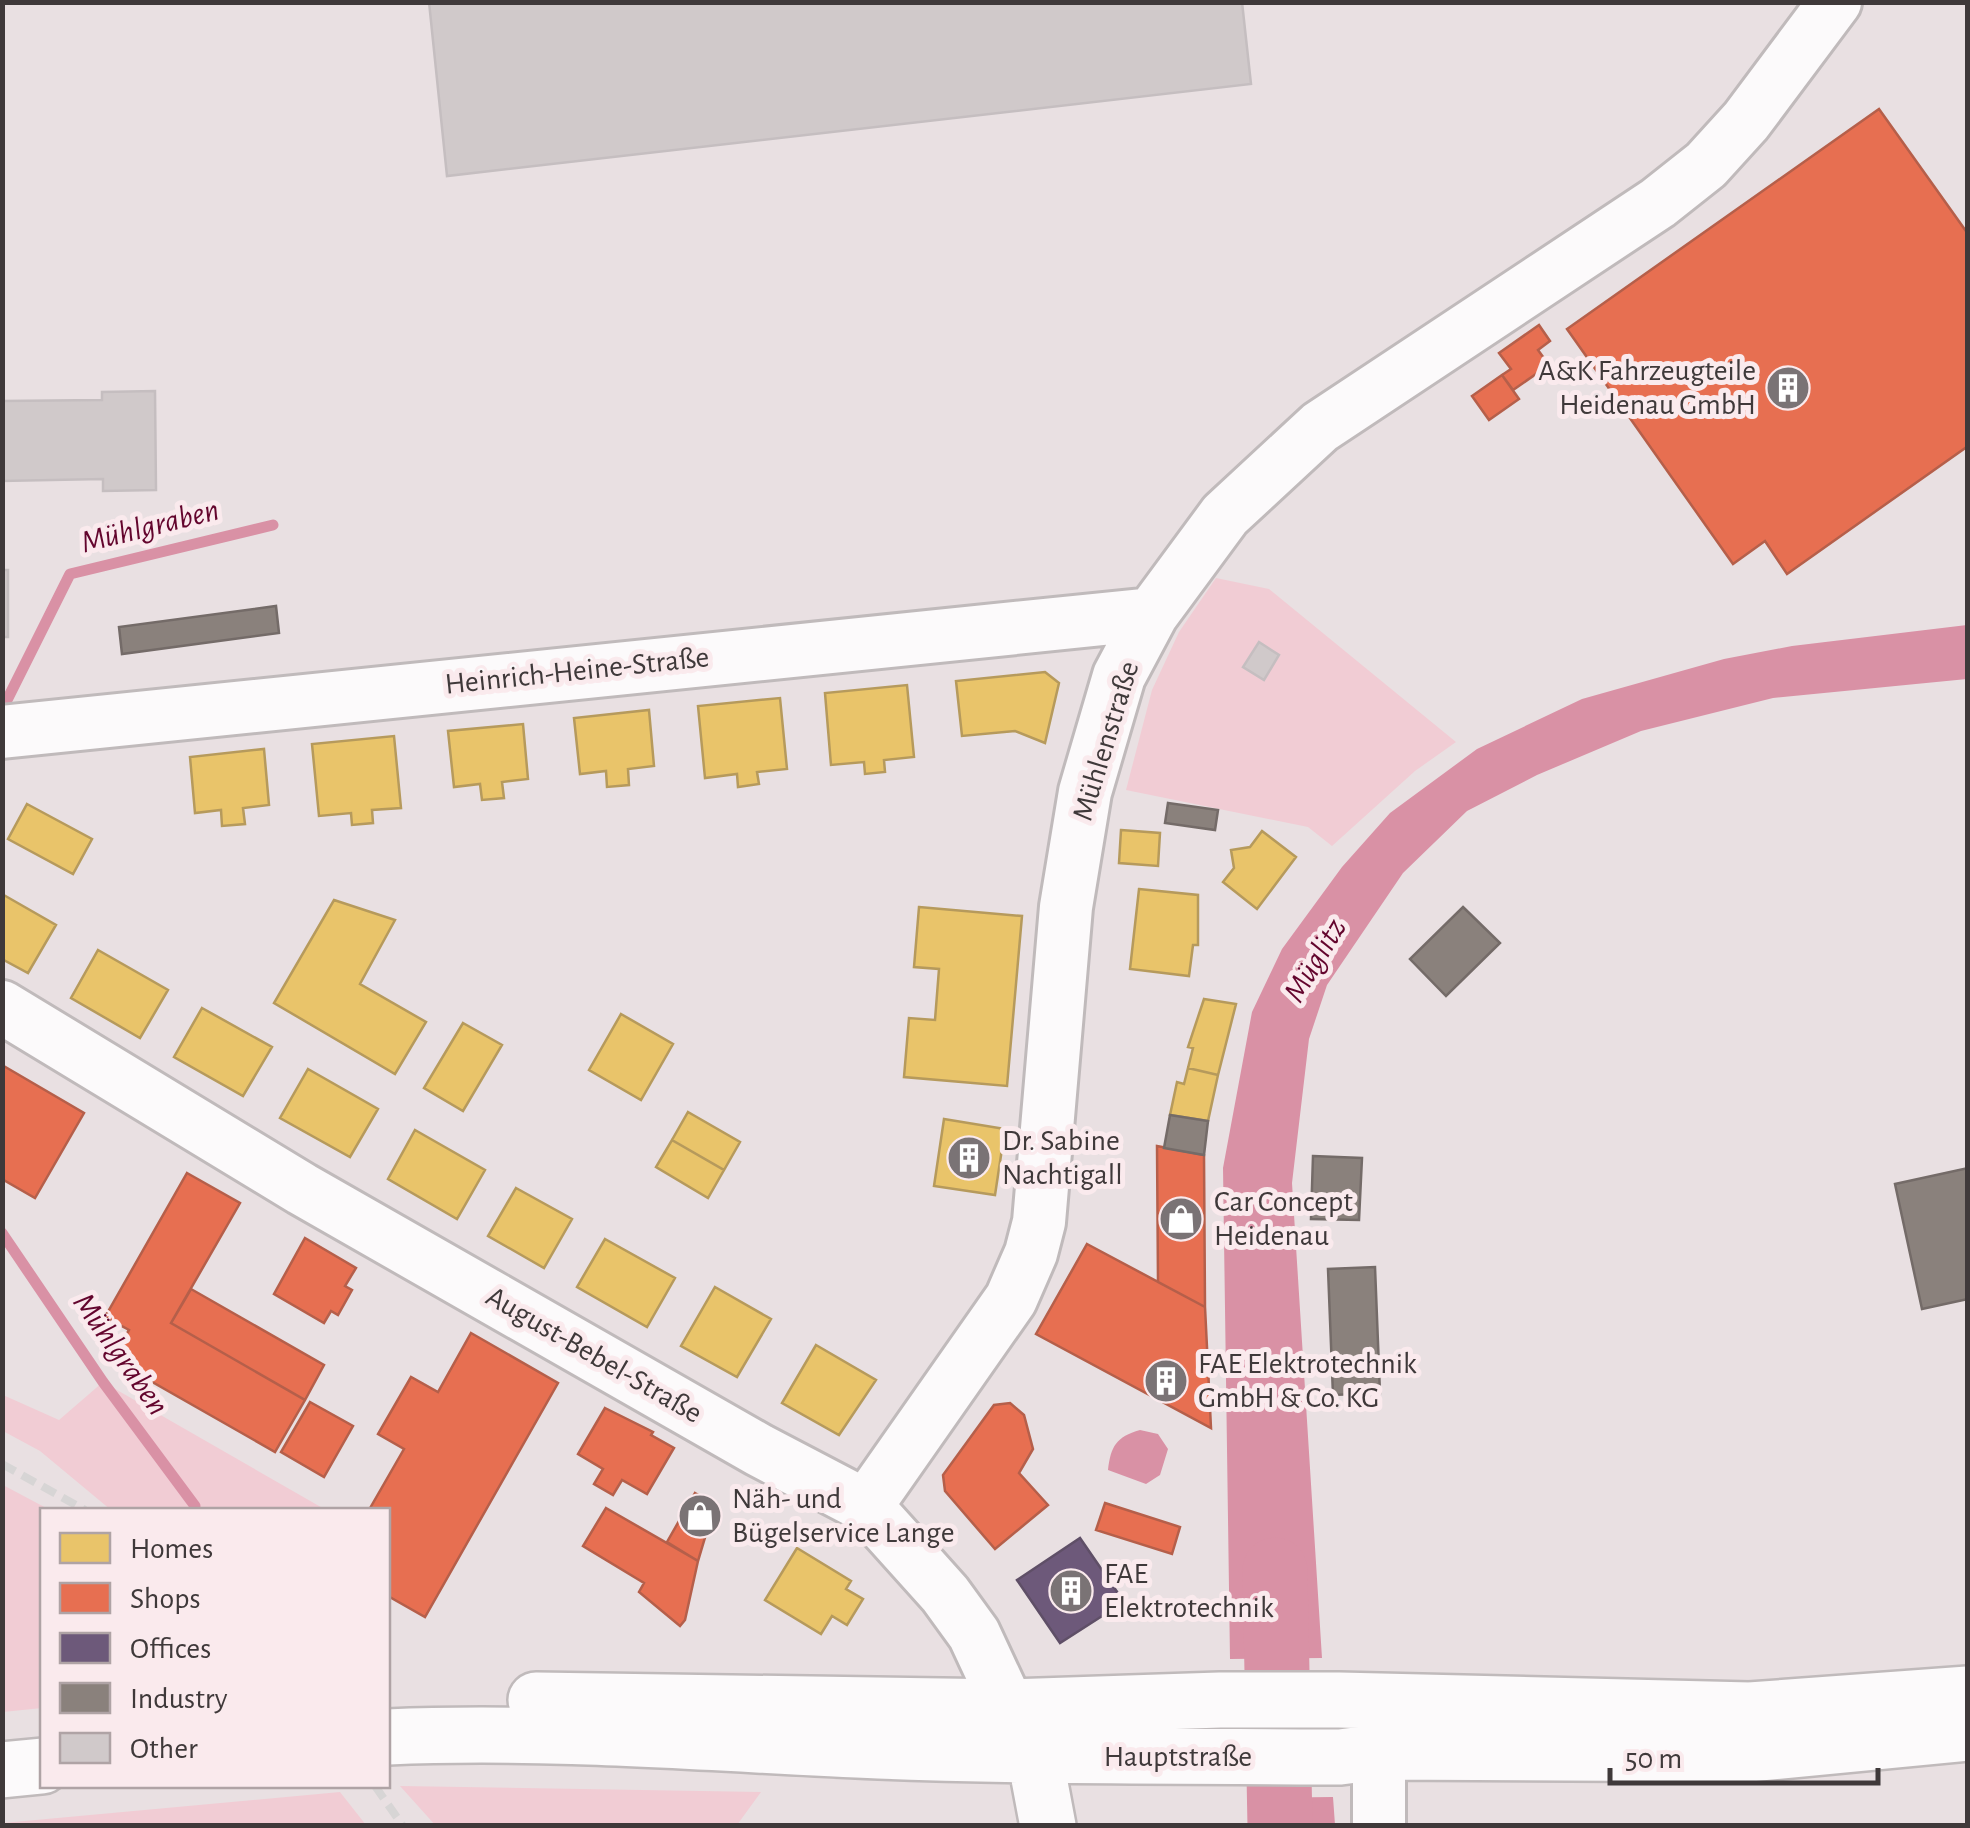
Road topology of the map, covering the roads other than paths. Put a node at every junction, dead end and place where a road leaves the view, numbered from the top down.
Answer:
1 (1835, 2) edge
2 (1152, 614) junction
3 (10, 732) edge
4 (2, 1008) edge
5 (866, 1506) junction
6 (1968, 1694) edge
7 (390, 1703) edge
8 (1008, 1706) junction
9 (40, 1730) edge
10 (1968, 1733) edge
11 (2, 1734) edge
12 (390, 1737) edge
13 (1360, 1755) junction
14 (1035, 1757) junction
15 (40, 1766) edge
16 (2, 1770) edge
17 (1048, 1826) edge
18 (1379, 1826) edge

1 - 2 street, Mühlenstraße
2 - 3 street, Heinrich-Heine-Straße
2 - 5 street, Mühlenstraße
4 - 5 street, August-Bebel-Straße
5 - 8 street, August-Bebel-Straße
6 - 8 main road, Hauptstraße
7 - 8 main road, Hauptstraße
8 - 14 main road, August-Bebel-Straße
9 - 11 main road
10 - 13 main road, Hauptstraße
12 - 14 main road, Hauptstraße
13 - 14 main road, Hauptstraße
13 - 18 street
14 - 17 main road, August-Bebel-Straße
15 - 16 main road

